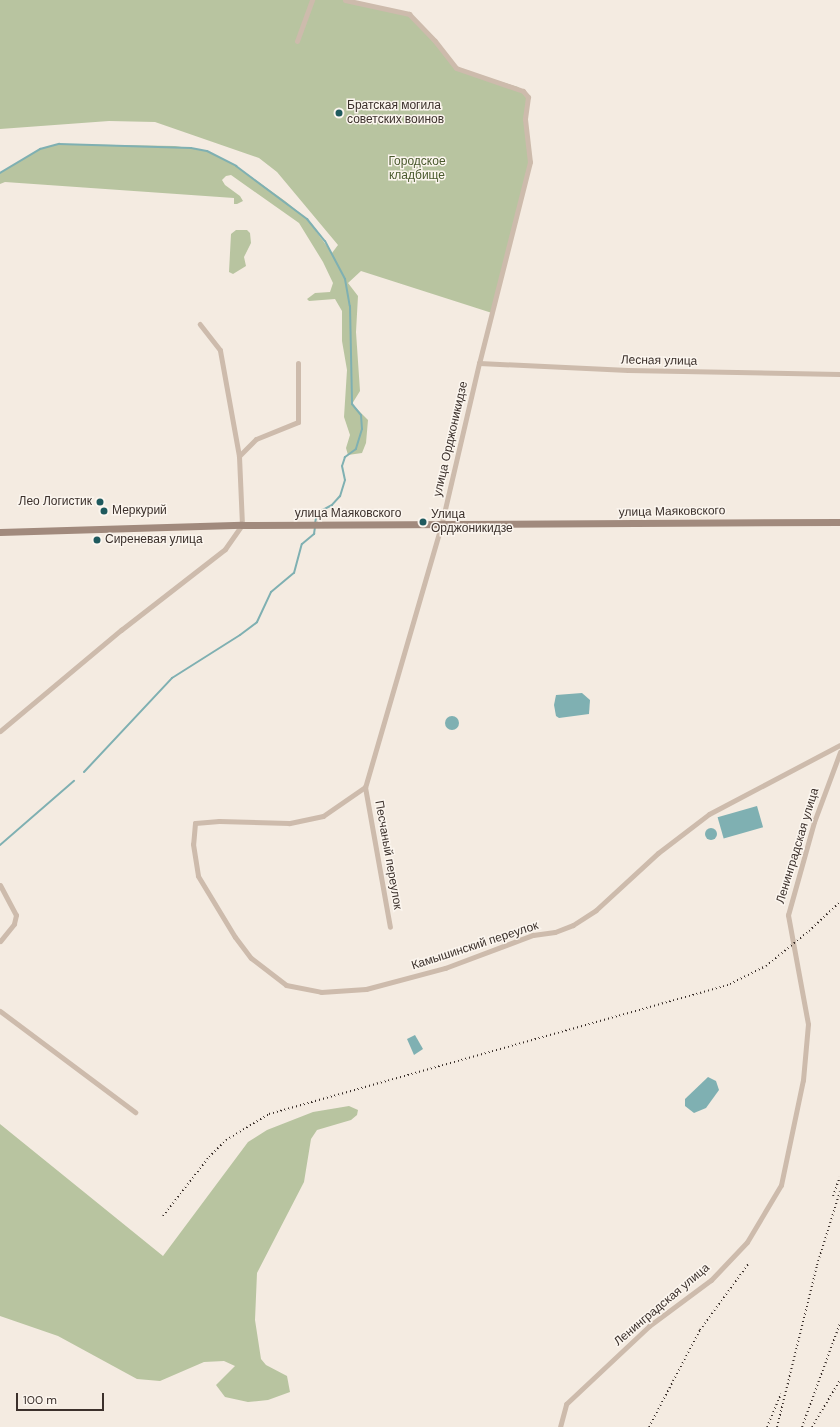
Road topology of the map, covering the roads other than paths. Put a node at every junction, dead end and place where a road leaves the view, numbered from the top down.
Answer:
1 (312, 0) edge
2 (345, 0) edge
3 (297, 41) dead end
4 (200, 324) dead end
5 (298, 363) dead end
6 (479, 363) junction
7 (840, 374) edge
8 (239, 456) junction
9 (840, 522) edge
10 (242, 525) junction
11 (441, 526) junction
12 (0, 532) edge
13 (0, 731) edge
14 (840, 745) edge
15 (840, 752) edge
16 (365, 787) junction
17 (0, 885) edge
18 (390, 927) dead end
19 (0, 941) edge
20 (0, 1010) edge
21 (135, 1112) dead end
22 (560, 1427) edge

1 - 3 street
2 - 6 street, улица Орджоникидзе
4 - 8 street
5 - 8 street
6 - 7 street, Лесная улица
6 - 11 street, улица Орджоникидзе
8 - 10 street
9 - 11 street, улица Маяковского
10 - 11 street, улица Маяковского
10 - 12 street, улица Маяковского
10 - 13 street
11 - 16 street, улица Орджоникидзе
14 - 16 street, Камышинский переулок
15 - 22 street, Ленинградская улица
16 - 18 street, Песчаный переулок
17 - 19 street
20 - 21 street

